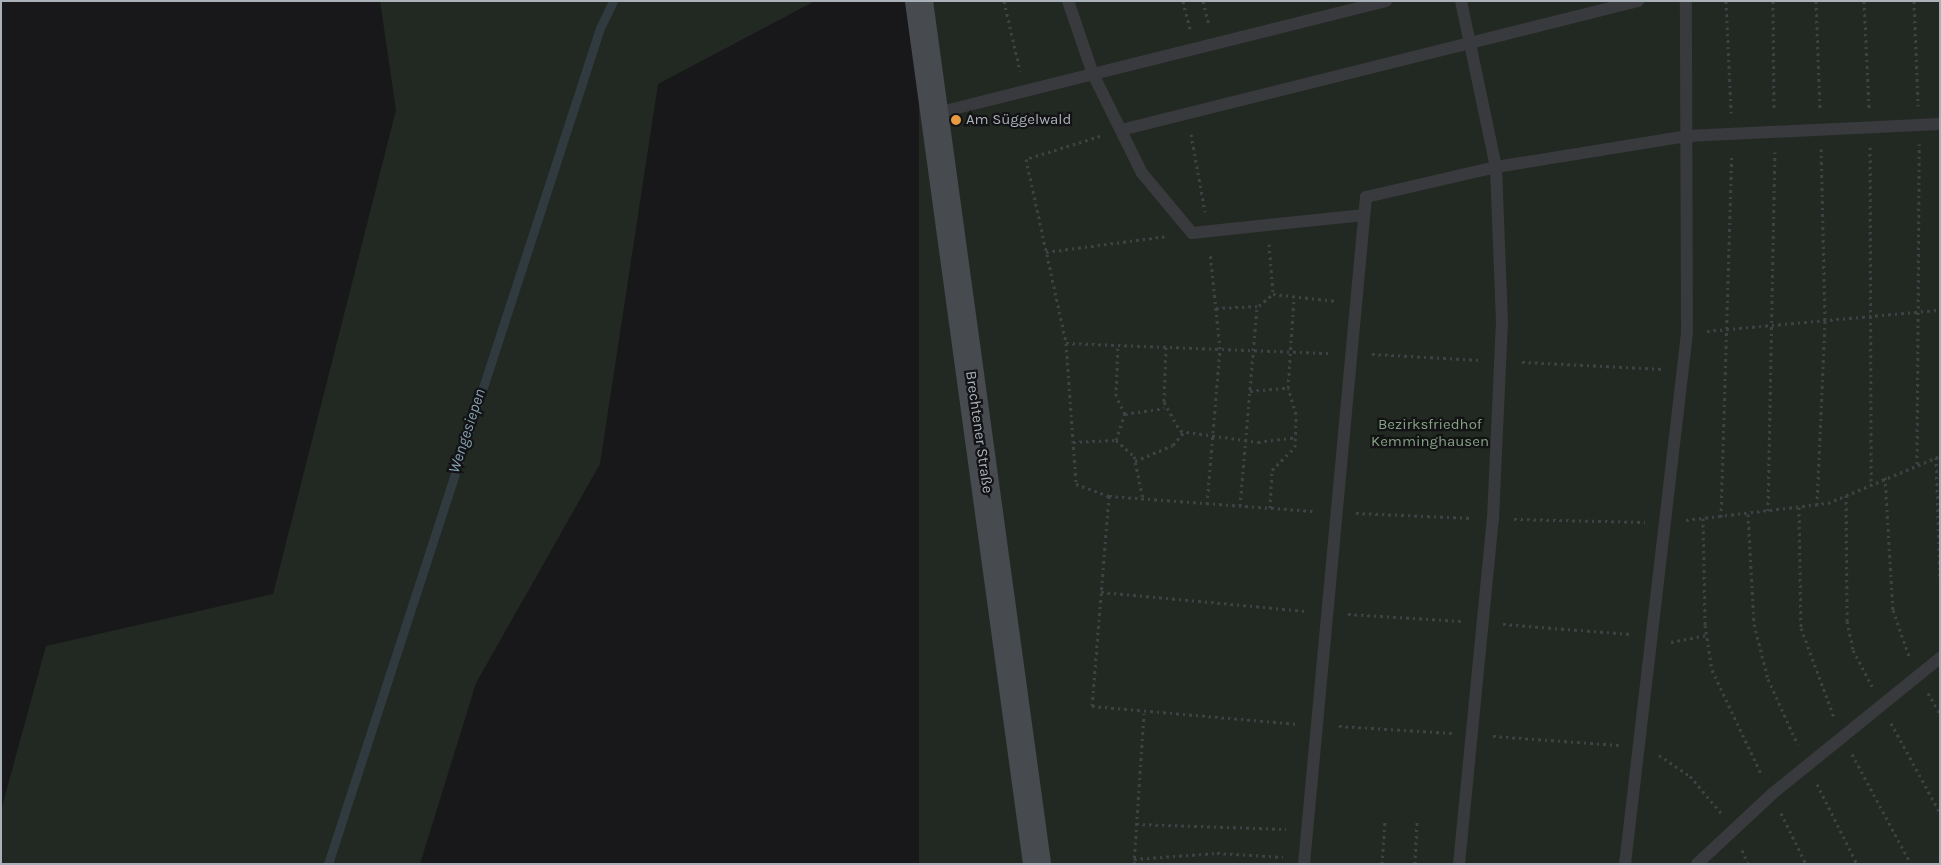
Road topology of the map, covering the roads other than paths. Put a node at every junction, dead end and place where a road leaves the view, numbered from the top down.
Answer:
1 (919, 1) edge
2 (1068, 1) edge
3 (1386, 1) edge
4 (1461, 1) edge
5 (1638, 1) edge
6 (1686, 1) edge
7 (1470, 41) junction
8 (1093, 74) junction
9 (937, 113) junction
10 (1940, 124) edge
11 (1121, 130) junction
12 (1686, 136) junction
13 (1496, 167) junction
14 (1364, 216) junction
15 (1940, 658) edge
16 (1304, 861) edge
17 (1037, 864) edge
18 (1459, 864) edge
19 (1625, 864) edge
20 (1697, 864) edge

1 - 9 street, Brechtener Straße
2 - 8 lane
3 - 8 lane
4 - 7 lane
5 - 7 lane
6 - 12 lane
7 - 11 lane
7 - 13 lane
8 - 9 lane
8 - 11 lane
9 - 17 street, Brechtener Straße
10 - 12 lane
11 - 14 lane
12 - 13 lane
12 - 19 lane
13 - 14 lane
13 - 18 lane
14 - 16 lane
15 - 20 lane

